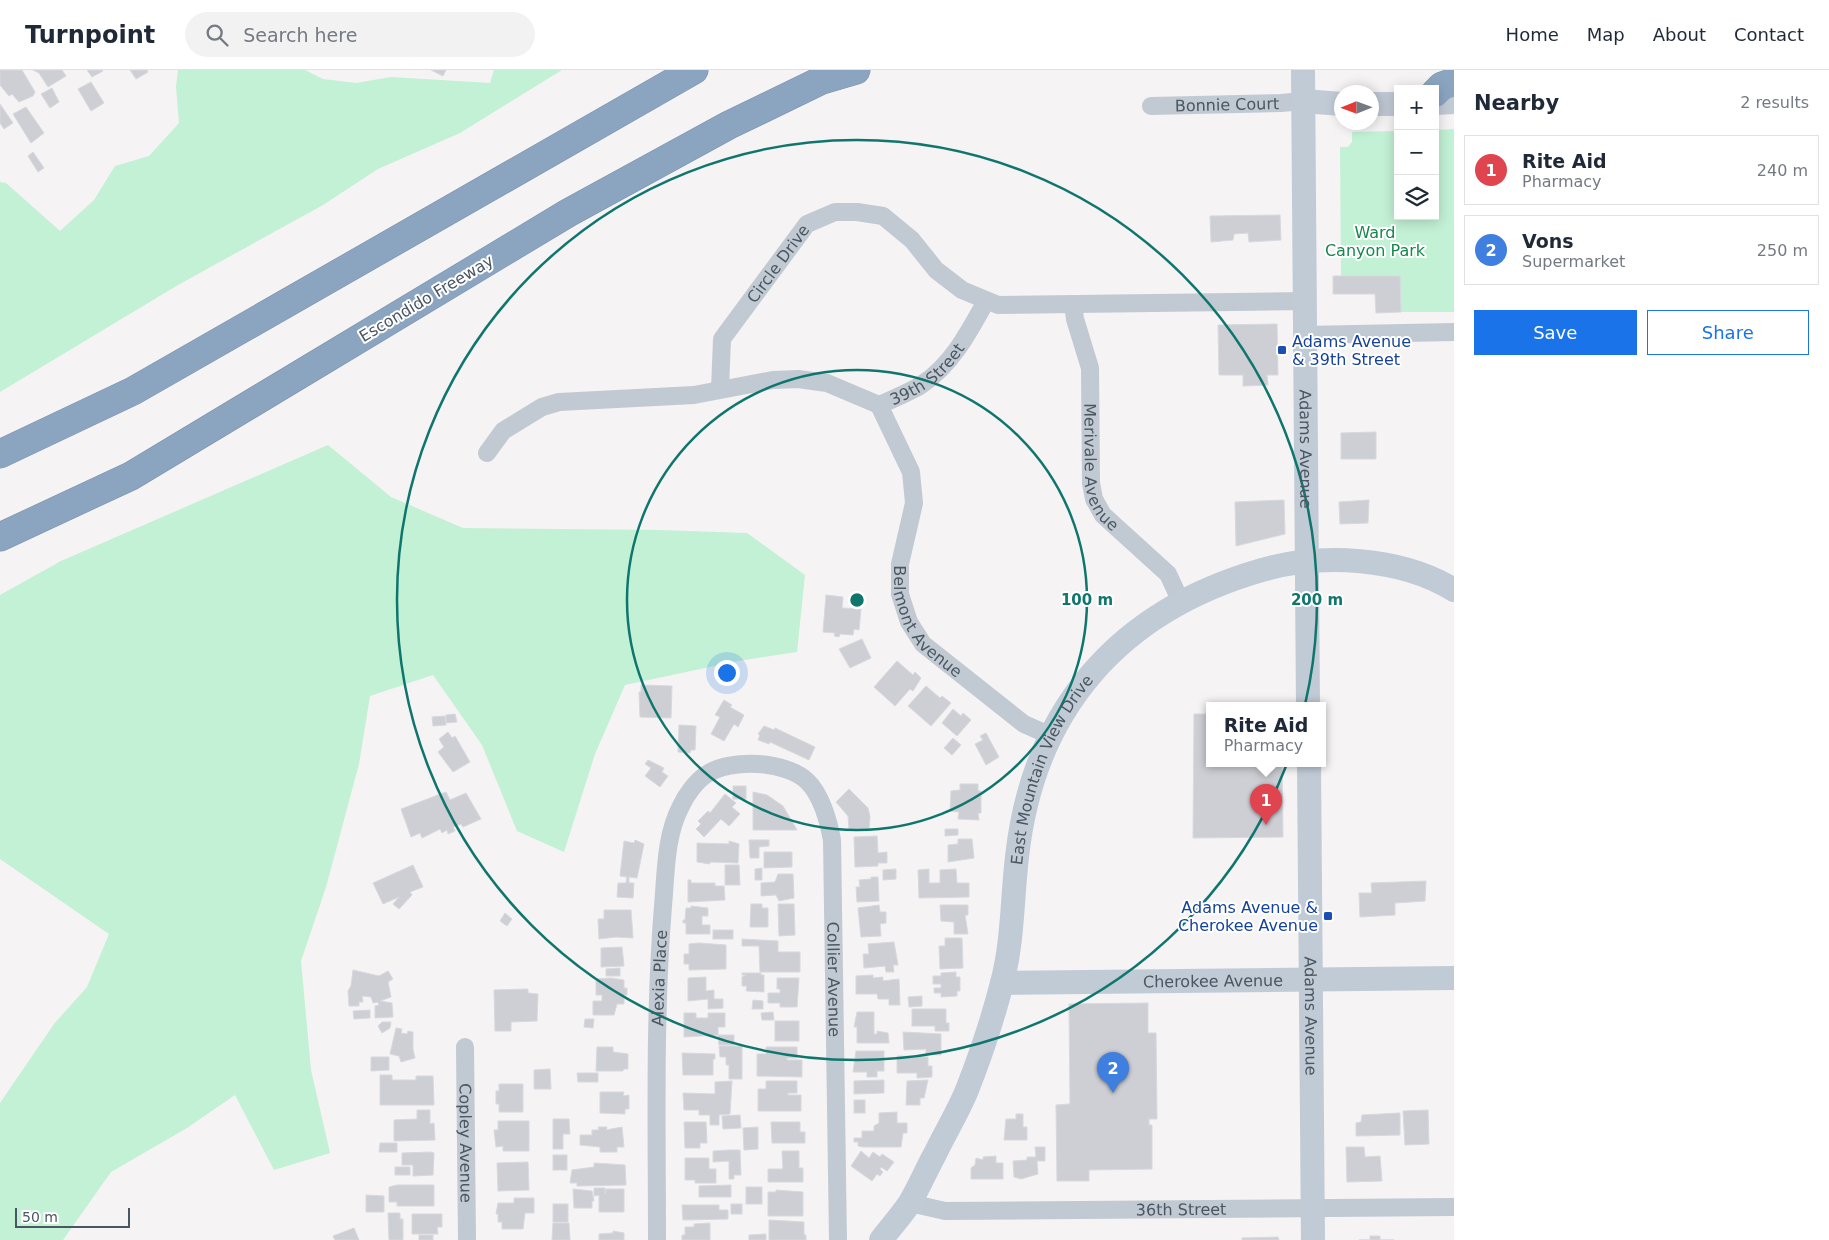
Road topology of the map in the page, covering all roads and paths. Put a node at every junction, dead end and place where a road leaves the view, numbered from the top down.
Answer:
1 (694, 70) edge
2 (856, 70) edge
3 (1303, 70) edge
4 (1454, 82) edge
5 (1439, 89) edge
6 (1303, 101) junction
7 (1454, 102) edge
8 (1334, 103) edge
9 (1439, 103) edge
10 (1379, 104) edge
11 (1394, 104) edge
12 (1151, 106) dead end
13 (986, 301) junction
14 (1305, 301) junction
15 (1073, 304) junction
16 (1454, 332) edge
17 (1305, 335) junction
18 (720, 389) junction
19 (879, 405) junction
20 (487, 453) dead end
21 (0, 454) edge
22 (0, 537) edge
23 (1307, 560) junction
24 (1454, 590) edge
25 (1181, 602) junction
26 (1308, 702) edge
27 (1049, 735) junction
28 (752, 764) joint
29 (1309, 767) edge
30 (1310, 978) junction
31 (1454, 978) edge
32 (1002, 983) junction
33 (465, 1047) dead end
34 (910, 1203) junction
35 (1454, 1207) edge
36 (1313, 1208) junction
37 (467, 1240) edge
38 (657, 1240) edge
39 (838, 1240) edge
40 (881, 1240) edge
41 (1313, 1240) edge

1 - 21 highway
2 - 22 highway, Escondido Freeway
3 - 6 street, Adams Avenue
4 - 5 highway
6 - 8 street
6 - 12 street, Bonnie Court
6 - 14 street, Adams Avenue
7 - 9 street
10 - 11 street
13 - 15 street
13 - 18 street, Circle Drive
13 - 19 street, 39th Street
14 - 15 street
14 - 17 street, Adams Avenue
15 - 25 street, Merivale Avenue
16 - 17 street
17 - 23 street, Adams Avenue
18 - 19 street, 39th Street
18 - 20 street, 39th Street
19 - 27 street, Belmont Avenue
23 - 24 street, East Mountain View Drive
23 - 25 street, East Mountain View Drive
23 - 26 street, Adams Avenue
25 - 27 street, East Mountain View Drive
27 - 32 street, East Mountain View Drive
28 - 38 street, Alexia Place
28 - 39 street, Collier Avenue
29 - 30 street, Adams Avenue
30 - 31 street, Cherokee Avenue
30 - 32 street, Cherokee Avenue
30 - 36 street, Adams Avenue
32 - 34 street, East Mountain View Drive
33 - 37 street, Copley Avenue
34 - 36 street, 36th Street
34 - 40 street, East Mountain View Drive
35 - 36 street, 36th Street
36 - 41 street, Adams Avenue

